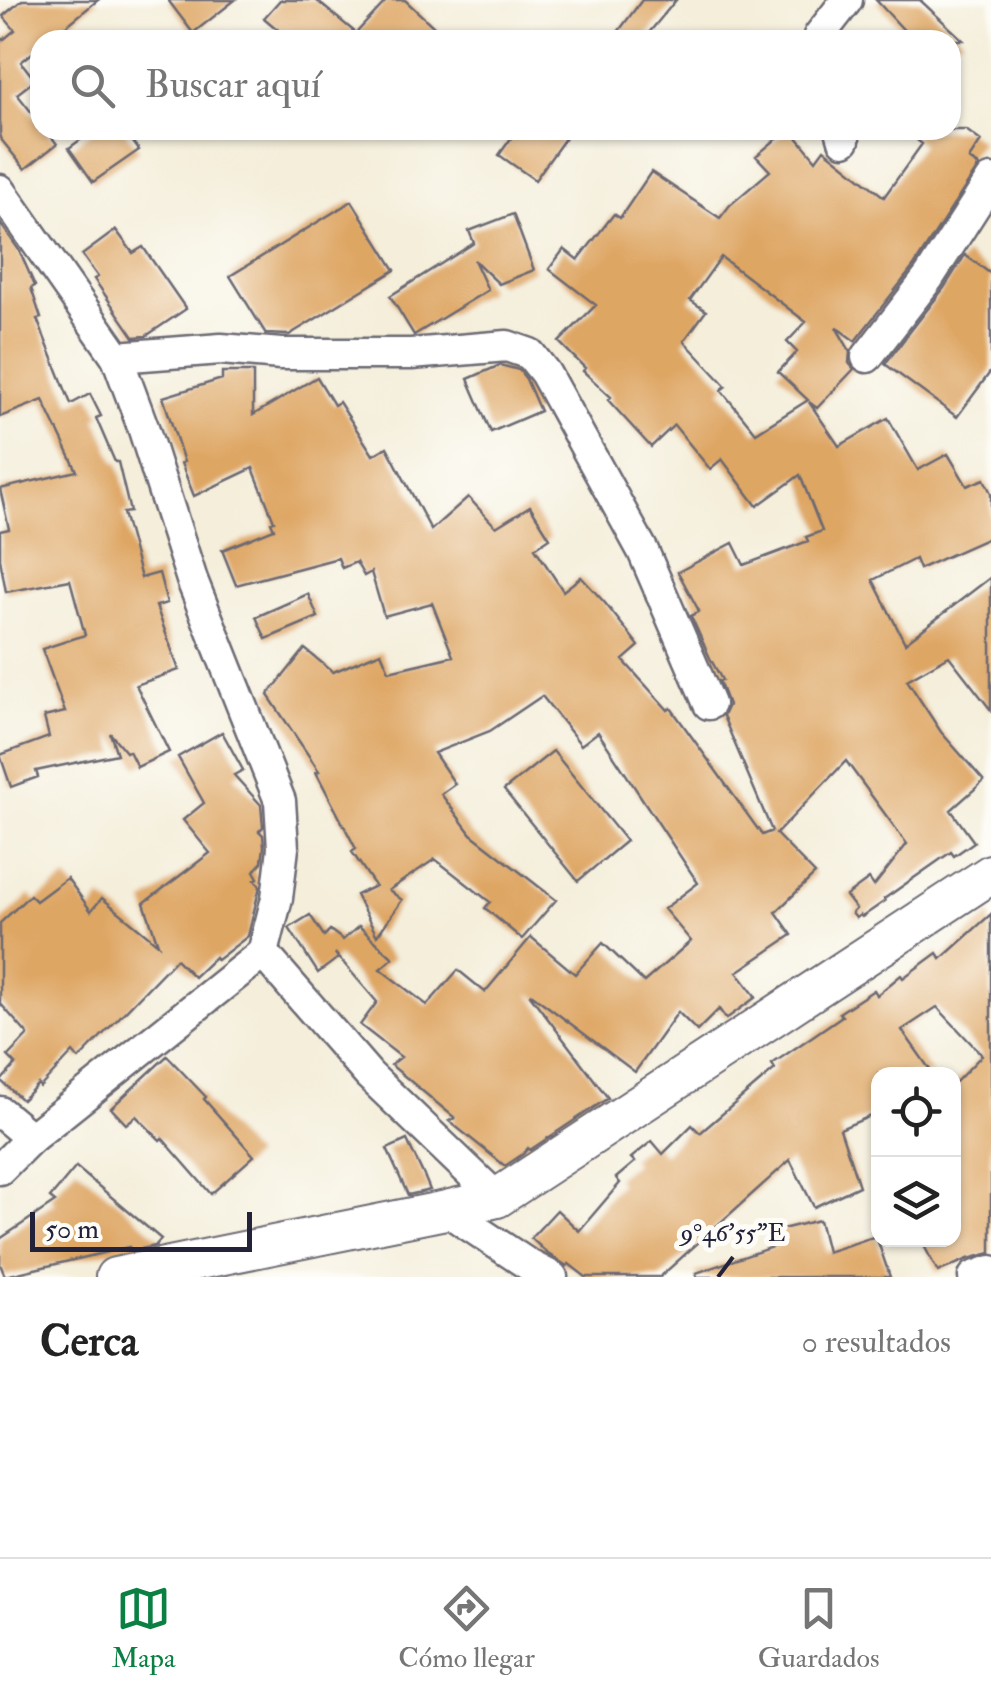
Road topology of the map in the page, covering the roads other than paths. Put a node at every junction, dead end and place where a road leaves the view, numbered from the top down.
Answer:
1 (847, 0) edge
2 (825, 30) edge
3 (991, 180) edge
4 (0, 190) edge
5 (867, 357) dead end
6 (117, 358) junction
7 (709, 704) dead end
8 (991, 874) edge
9 (263, 953) junction
10 (0, 1112) edge
11 (31, 1138) junction
12 (0, 1169) edge
13 (496, 1198) junction
14 (446, 1210) junction
15 (991, 1270) edge
16 (115, 1277) edge
17 (552, 1277) edge
18 (974, 1277) edge

1 - 2 street
3 - 5 street
4 - 6 street
6 - 7 street
6 - 9 street
8 - 13 street
9 - 11 street
9 - 13 street
10 - 11 street
11 - 12 street
13 - 14 street
14 - 16 street
14 - 17 street
15 - 18 street

